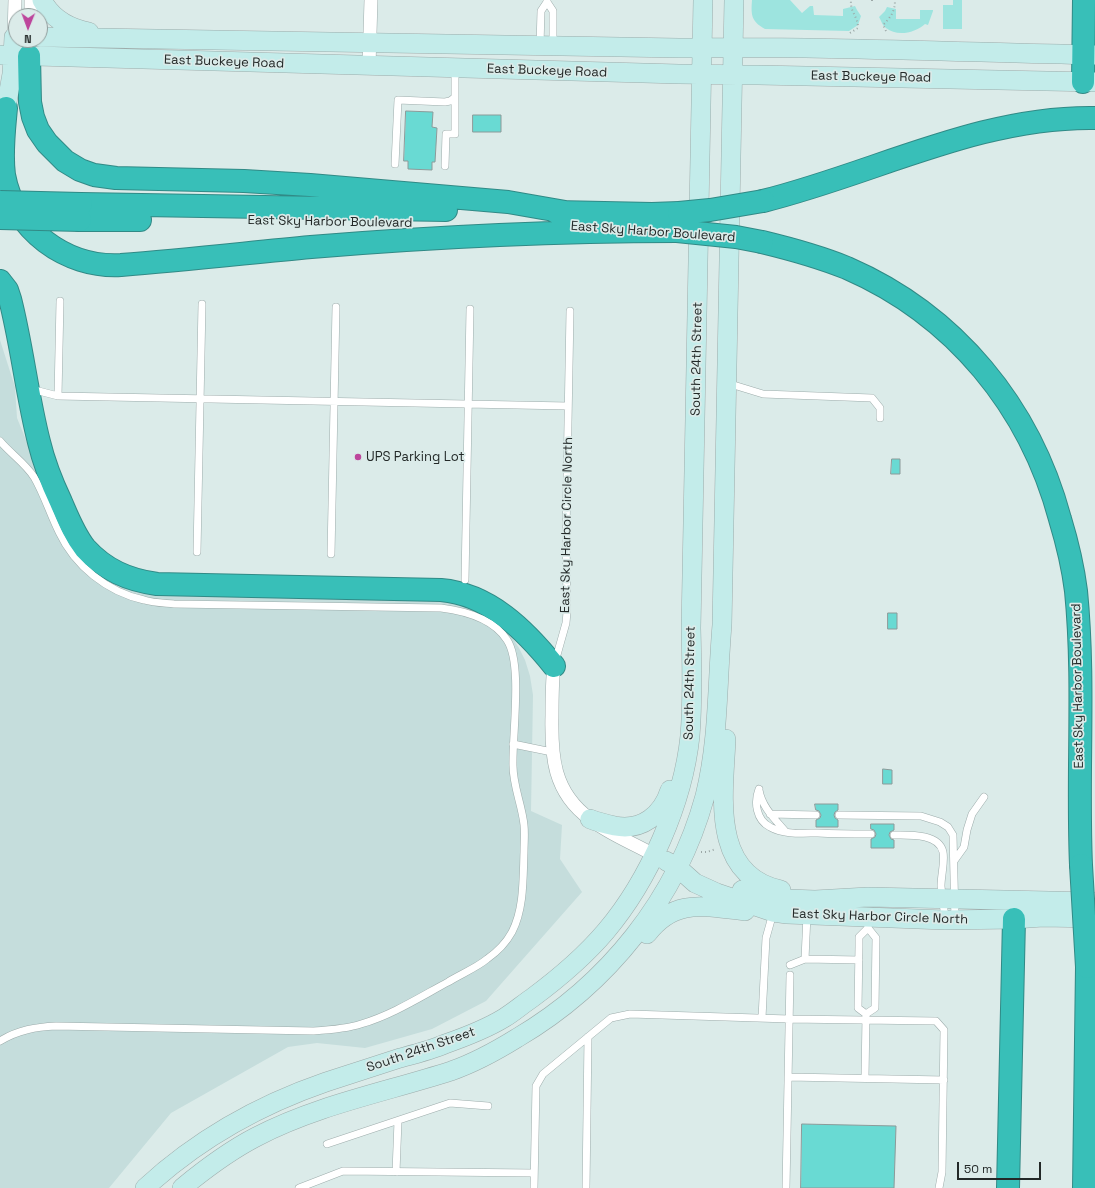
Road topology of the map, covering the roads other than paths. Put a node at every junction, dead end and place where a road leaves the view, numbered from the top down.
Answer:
1 (42, 0) edge
2 (371, 0) edge
3 (703, 0) edge
4 (734, 0) edge
5 (1084, 0) edge
6 (547, 1) edge
7 (48, 37) edge
8 (117, 38) junction
9 (370, 42) junction
10 (455, 44) junction
11 (546, 46) junction
12 (48, 47) edge
13 (15, 48) edge
14 (16, 48) edge
15 (703, 48) junction
16 (733, 48) junction
17 (1089, 55) edge
18 (369, 66) junction
19 (455, 68) junction
20 (702, 74) junction
21 (733, 74) junction
22 (1089, 82) edge
23 (454, 98) junction
24 (3, 116) edge
25 (1095, 118) edge
26 (395, 164) dead end
27 (445, 166) dead end
28 (0, 202) edge
29 (80, 212) junction
30 (571, 213) junction
31 (0, 218) edge
32 (678, 222) junction
33 (0, 281) edge
34 (60, 301) dead end
35 (202, 304) dead end
36 (336, 307) dead end
37 (470, 309) dead end
38 (570, 311) dead end
39 (726, 383) junction
40 (27, 387) junction
41 (58, 396) junction
42 (200, 398) junction
43 (334, 401) junction
44 (469, 404) junction
45 (568, 406) junction
46 (880, 418) dead end
47 (0, 442) edge
48 (197, 552) dead end
49 (331, 554) dead end
50 (465, 580) dead end
51 (722, 626) junction
52 (691, 628) junction
53 (554, 666) junction
54 (513, 744) junction
55 (1095, 744) edge
56 (552, 752) junction
57 (984, 797) dead end
58 (770, 814) junction
59 (816, 815) dead end
60 (838, 815) dead end
61 (590, 819) junction
62 (785, 831) junction
63 (871, 834) dead end
64 (894, 835) dead end
65 (654, 855) junction
66 (954, 861) junction
67 (1085, 866) junction
68 (677, 867) junction
69 (868, 897) junction
70 (949, 899) junction
71 (1055, 901) junction
72 (1095, 902) edge
73 (773, 912) junction
74 (807, 915) junction
75 (1095, 918) edge
76 (1014, 919) junction
77 (950, 920) junction
78 (868, 923) junction
79 (805, 959) junction
80 (859, 960) junction
81 (790, 965) dead end
82 (790, 975) dead end
83 (573, 1000) junction
84 (866, 1017) junction
85 (762, 1018) junction
86 (789, 1019) junction
87 (588, 1037) junction
88 (0, 1041) edge
89 (788, 1077) junction
90 (865, 1078) junction
91 (944, 1080) junction
92 (488, 1106) dead end
93 (398, 1121) junction
94 (327, 1144) dead end
95 (396, 1172) junction
96 (534, 1173) junction
97 (145, 1188) edge
98 (182, 1188) edge
99 (299, 1188) edge
100 (534, 1188) edge
101 (586, 1188) edge
102 (786, 1188) edge
103 (939, 1188) edge
104 (1008, 1188) edge
105 (1084, 1188) edge

1 - 8 main road
2 - 9 street
3 - 15 main road, South 24th Street
4 - 16 main road, South 24th Street
5 - 17 highway
6 - 11 lane
6 - 11 lane
7 - 8 main road, East Buckeye Road
8 - 9 main road, East Buckeye Road
9 - 10 main road, East Buckeye Road
9 - 18 street
10 - 11 main road, East Buckeye Road
10 - 19 main road
11 - 15 main road, East Buckeye Road
12 - 18 main road, East Buckeye Road
13 - 24 main road
14 - 30 highway
15 - 16 main road, East Buckeye Road
15 - 20 main road, South 24th Street
16 - 17 main road, East Buckeye Road
16 - 21 main road, South 24th Street
17 - 22 highway
18 - 19 main road, East Buckeye Road
19 - 20 main road, East Buckeye Road
19 - 23 lane
20 - 21 main road, East Buckeye Road
20 - 52 main road, South 24th Street
21 - 22 main road, East Buckeye Road
21 - 39 main road, South 24th Street
23 - 26 lane
23 - 27 lane
24 - 32 highway
25 - 32 highway, East Sky Harbor Boulevard, bridge
28 - 29 highway, East Sky Harbor Boulevard, bridge
29 - 30 highway, East Sky Harbor Boulevard
29 - 31 highway, East Sky Harbor Boulevard, bridge
29 - 32 highway, East Sky Harbor Boulevard
30 - 32 highway, East Sky Harbor Boulevard
32 - 67 highway, East Sky Harbor Boulevard, bridge
33 - 40 highway
34 - 41 lane
35 - 42 lane
36 - 43 lane
37 - 44 lane
38 - 45 lane, East Sky Harbor Circle North
39 - 46 lane
39 - 51 main road, South 24th Street
40 - 41 lane
40 - 53 highway
41 - 42 lane
42 - 43 lane
42 - 48 lane
43 - 44 lane
43 - 49 lane
44 - 45 lane
44 - 50 lane
45 - 53 lane, East Sky Harbor Circle North
47 - 54 lane
51 - 68 main road, South 24th Street
51 - 69 main road
52 - 61 main road
52 - 65 main road, South 24th Street
53 - 56 street, East Sky Harbor Circle North
54 - 56 lane
54 - 88 lane
55 - 67 highway
56 - 61 street, East Sky Harbor Circle North
57 - 66 lane
58 - 59 lane
58 - 62 lane
58 - 62 lane
60 - 66 lane
61 - 65 street, East Sky Harbor Circle North
62 - 63 lane
64 - 70 lane
65 - 68 main road, East Sky Harbor Circle North
65 - 97 main road, South 24th Street
66 - 70 lane
67 - 105 highway, bridge
68 - 69 main road, East Sky Harbor Circle North
68 - 73 main road, East Sky Harbor Circle North
68 - 83 main road, South 24th Street
69 - 70 main road, East Sky Harbor Circle North
69 - 78 main road
70 - 71 main road, East Sky Harbor Circle North
70 - 77 lane
70 - 77 lane
71 - 72 main road, East Sky Harbor Circle North
71 - 76 main road
73 - 74 main road, East Sky Harbor Circle North
73 - 83 main road
73 - 85 lane
74 - 78 main road, East Sky Harbor Circle North
74 - 79 lane
75 - 76 main road, East Sky Harbor Circle North
76 - 77 main road, East Sky Harbor Circle North
76 - 104 highway
77 - 78 main road, East Sky Harbor Circle North
78 - 80 lane
78 - 84 lane
79 - 80 lane
79 - 81 lane
80 - 84 lane
82 - 86 lane
83 - 98 main road, South 24th Street
84 - 86 lane
84 - 90 lane
84 - 91 lane
85 - 86 lane
85 - 87 lane
86 - 89 lane
87 - 96 lane
87 - 101 lane
89 - 90 lane
89 - 102 lane
90 - 91 lane
91 - 103 lane
92 - 93 lane
93 - 94 lane
93 - 95 lane
95 - 96 lane
95 - 99 lane
96 - 100 lane

